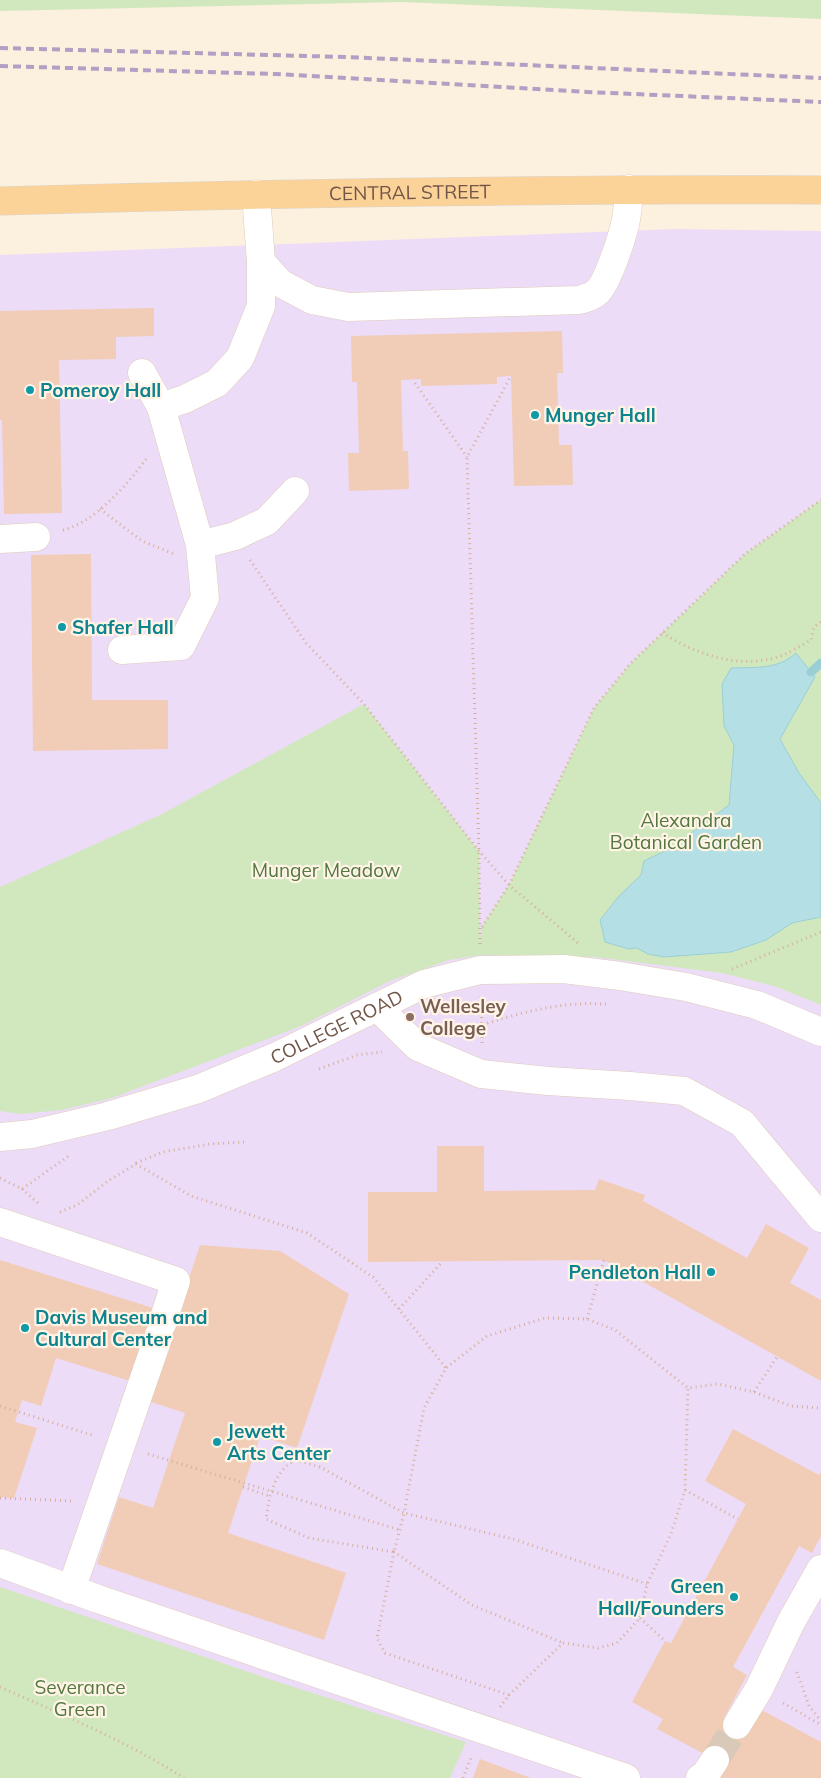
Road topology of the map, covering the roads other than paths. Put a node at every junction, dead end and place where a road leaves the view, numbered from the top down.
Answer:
1 (629, 189) junction
2 (821, 190) edge
3 (256, 194) junction
4 (0, 201) edge
5 (261, 262) junction
6 (142, 373) dead end
7 (164, 418) junction
8 (295, 491) dead end
9 (36, 537) road end
10 (0, 539) edge
11 (200, 553) junction
12 (122, 650) dead end
13 (377, 1007) junction
14 (821, 1032) edge
15 (0, 1137) edge
16 (821, 1218) edge
17 (0, 1222) edge
18 (0, 1564) edge
19 (821, 1569) edge
20 (71, 1590) junction
21 (736, 1725) tunnel mouth
22 (626, 1778) edge

1 - 2 main road, CENTRAL STREET
1 - 3 main road, CENTRAL STREET
1 - 5 lane
3 - 4 main road, CENTRAL STREET
3 - 5 lane
5 - 7 lane
6 - 7 lane
7 - 11 lane
8 - 11 lane
9 - 10 lane
11 - 12 lane
13 - 14 lane, COLLEGE ROAD
13 - 15 lane, COLLEGE ROAD
13 - 16 lane
17 - 20 lane
18 - 20 lane
19 - 21 lane
20 - 22 lane

